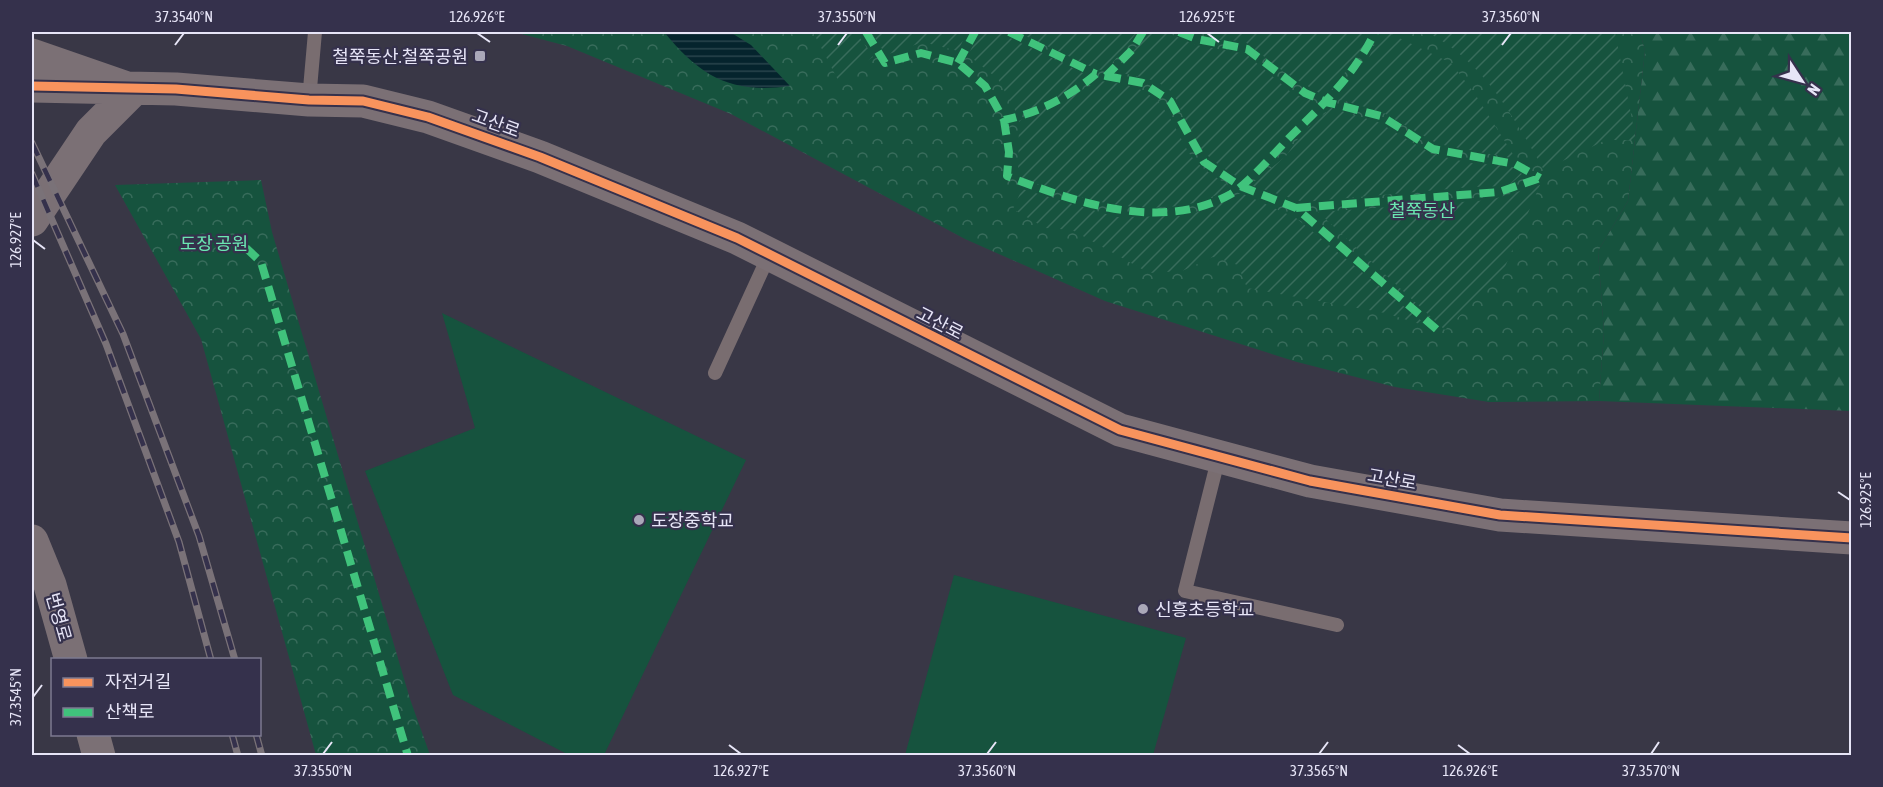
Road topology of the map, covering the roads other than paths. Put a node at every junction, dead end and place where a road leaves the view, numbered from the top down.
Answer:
1 (315, 32) edge
2 (32, 55) edge
3 (32, 86) edge
4 (133, 90) junction
5 (309, 100) junction
6 (32, 220) edge
7 (770, 254) junction
8 (715, 373) dead end
9 (1219, 456) junction
10 (1851, 538) edge
11 (32, 541) edge
12 (1337, 625) dead end
13 (70, 658) edge
14 (93, 736) edge
15 (99, 756) edge

1 - 5 lane
2 - 4 street
3 - 4 street, 고산로
4 - 5 street, 고산로
4 - 6 street
5 - 7 street, 고산로
7 - 8 lane
7 - 9 street, 고산로
9 - 10 street, 고산로
9 - 12 lane
11 - 13 street, 번영로
14 - 15 street

